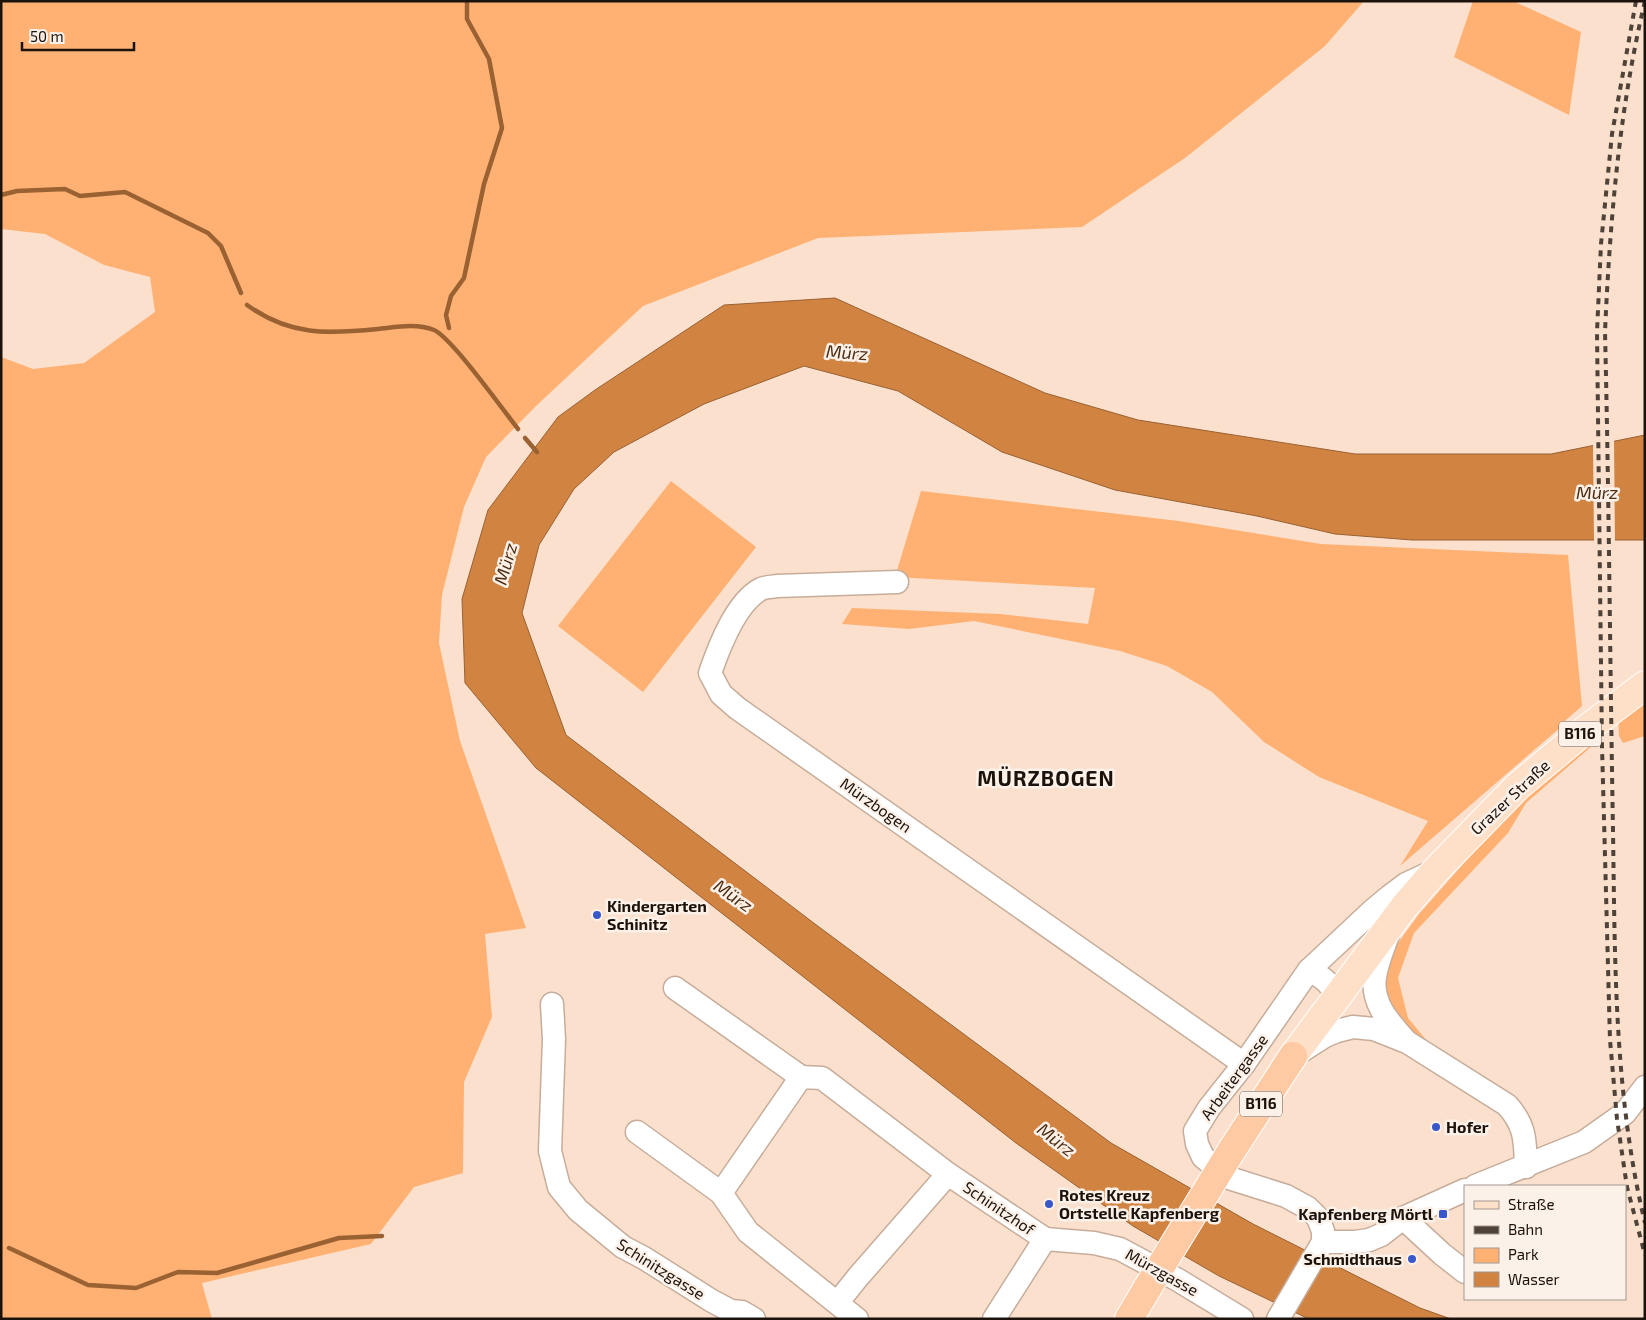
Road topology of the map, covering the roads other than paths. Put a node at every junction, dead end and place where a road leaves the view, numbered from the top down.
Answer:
1 (897, 582) dead end
2 (1645, 684) edge
3 (1436, 870) junction
4 (1391, 925) junction
5 (1309, 970) junction
6 (675, 988) dead end
7 (1337, 997) junction
8 (552, 1004) dead end
9 (1407, 1042) junction
10 (1293, 1056) junction
11 (1244, 1064) junction
12 (801, 1077) junction
13 (1645, 1087) edge
14 (637, 1132) dead end
15 (1526, 1167) junction
16 (948, 1174) junction
17 (1478, 1185) edge
18 (1464, 1190) edge
19 (721, 1193) junction
20 (1403, 1218) junction
21 (1045, 1239) junction
22 (1323, 1242) junction
23 (1464, 1271) edge
24 (838, 1302) junction
25 (754, 1319) edge
26 (857, 1319) edge
27 (994, 1319) edge
28 (1129, 1319) edge
29 (1242, 1319) edge
30 (1279, 1319) edge

1 - 11 street, Mürzbogen
2 - 3 main road, Grazer Straße / B116
3 - 4 main road, Grazer Straße / B116
3 - 5 street, Arbeitergasse
4 - 7 main road, Grazer Straße / B116
4 - 9 street, Grazer Straße
5 - 7 street
5 - 11 street, Arbeitergasse
6 - 12 street, Schinitzhof
7 - 10 main road, Grazer Straße / B116
8 - 25 street, Schinitzgasse
9 - 10 street, Grazer Straße
9 - 15 street, Grazer Straße
10 - 28 highway, Grazer Straße / B116, bridge
11 - 22 street, Arbeitergasse
12 - 16 street, Schinitzhof
12 - 19 street
13 - 15 street
14 - 19 street
15 - 17 street
16 - 21 street, Schinitzhof
16 - 24 street, Schinitzhof
18 - 20 street
19 - 24 street
20 - 22 street
20 - 23 street
21 - 27 street, Schinitzhof
21 - 29 street, Mürzgasse
22 - 30 street
24 - 26 street

